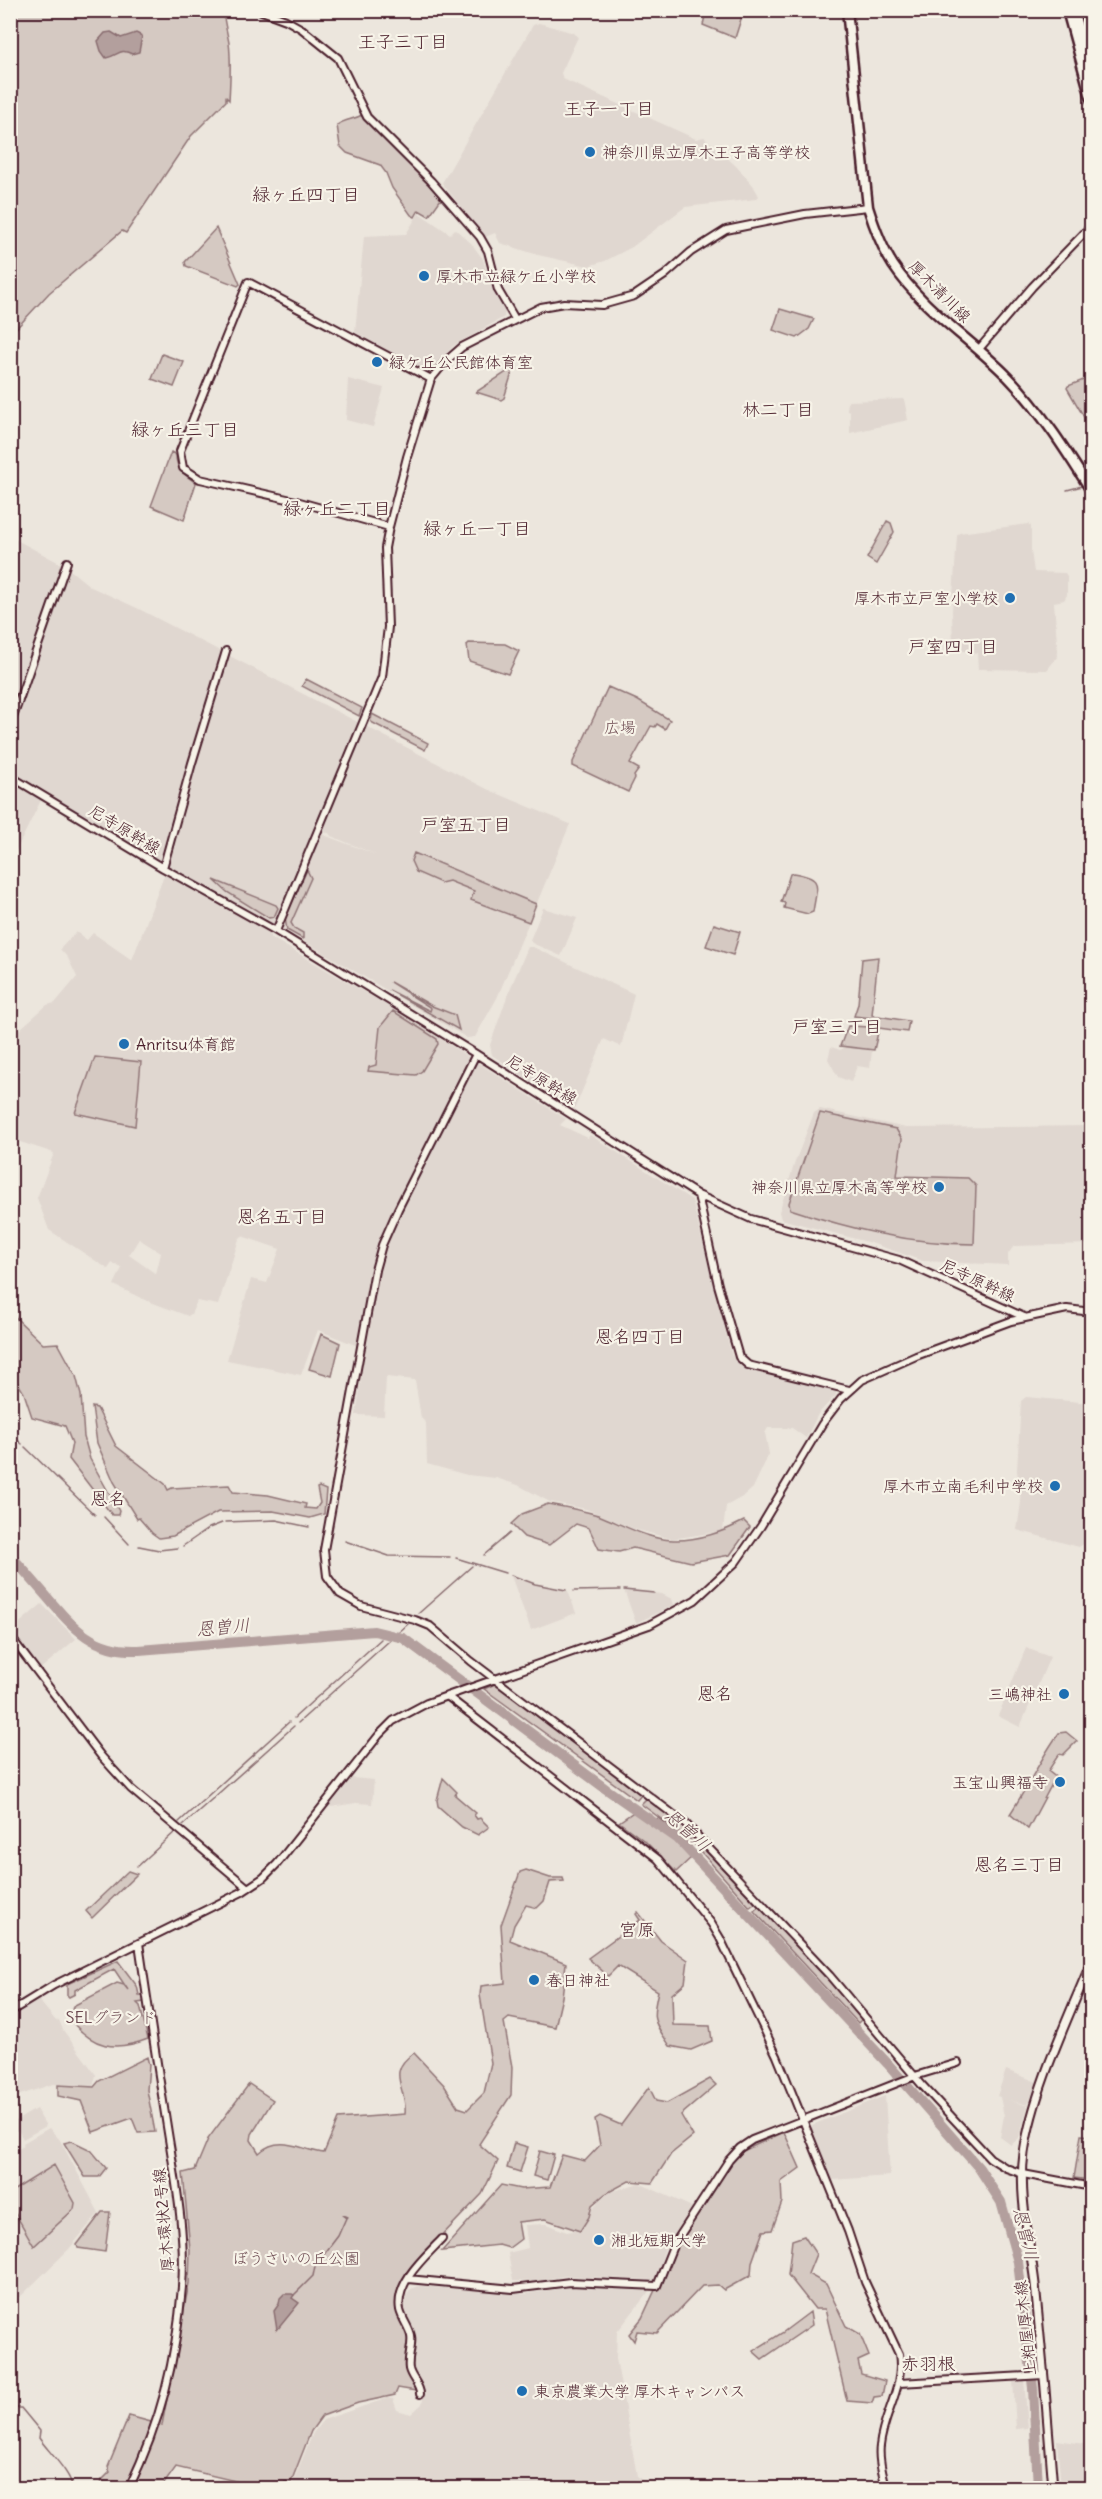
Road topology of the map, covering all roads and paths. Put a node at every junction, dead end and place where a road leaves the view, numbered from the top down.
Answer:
1 (259, 10) edge
2 (847, 10) edge
3 (1067, 10) edge
4 (1073, 10) edge
5 (1092, 74) edge
6 (1092, 101) edge
7 (868, 207) junction
8 (1092, 225) edge
9 (515, 319) junction
10 (979, 349) junction
11 (432, 379) junction
12 (1089, 488) edge
13 (389, 526) junction
14 (67, 562) dead end
15 (226, 651) dead end
16 (10, 726) edge
17 (10, 776) edge
18 (163, 868) junction
19 (276, 931) junction
20 (476, 1054) junction
21 (698, 1195) junction
22 (1092, 1312) edge
23 (1024, 1317) junction
24 (849, 1390) junction
25 (10, 1636) edge
26 (496, 1679) junction
27 (447, 1696) junction
28 (248, 1888) junction
29 (139, 1943) junction
30 (1092, 1960) edge
31 (10, 2012) edge
32 (958, 2063) dead end
33 (913, 2077) junction
34 (803, 2122) junction
35 (1023, 2175) junction
36 (1092, 2187) edge
37 (442, 2239) dead end
38 (408, 2279) junction
39 (1040, 2375) junction
40 (899, 2383) junction
41 (420, 2394) dead end
42 (129, 2488) edge
43 (886, 2488) edge
44 (1053, 2488) edge

1 - 9 street
2 - 7 main road, 厚木清川線
3 - 6 main road
4 - 5 main road
7 - 9 street
7 - 10 main road, 厚木清川線
8 - 10 street
9 - 11 street
10 - 12 main road, 厚木清川線
11 - 13 street
11 - 13 street
13 - 19 street
14 - 16 street
15 - 18 street
17 - 18 street, 尼寺原幹線
18 - 19 street, 尼寺原幹線
19 - 20 street, 尼寺原幹線
20 - 21 street, 尼寺原幹線
20 - 26 street
21 - 23 street, 尼寺原幹線
21 - 24 street
22 - 23 street, 尼寺原幹線
23 - 24 street
24 - 26 street
25 - 28 street
26 - 27 street
26 - 33 street
27 - 28 street
27 - 34 street
28 - 29 street
29 - 31 street
29 - 42 street, 厚木環状2号線
30 - 35 main road, 上粕屋厚木線
32 - 33 street
33 - 34 street
33 - 35 street
34 - 38 street
34 - 40 street
35 - 36 street
35 - 39 main road, 上粕屋厚木線
37 - 38 street
38 - 41 street
39 - 40 street
39 - 44 main road, 上粕屋厚木線
40 - 43 street

